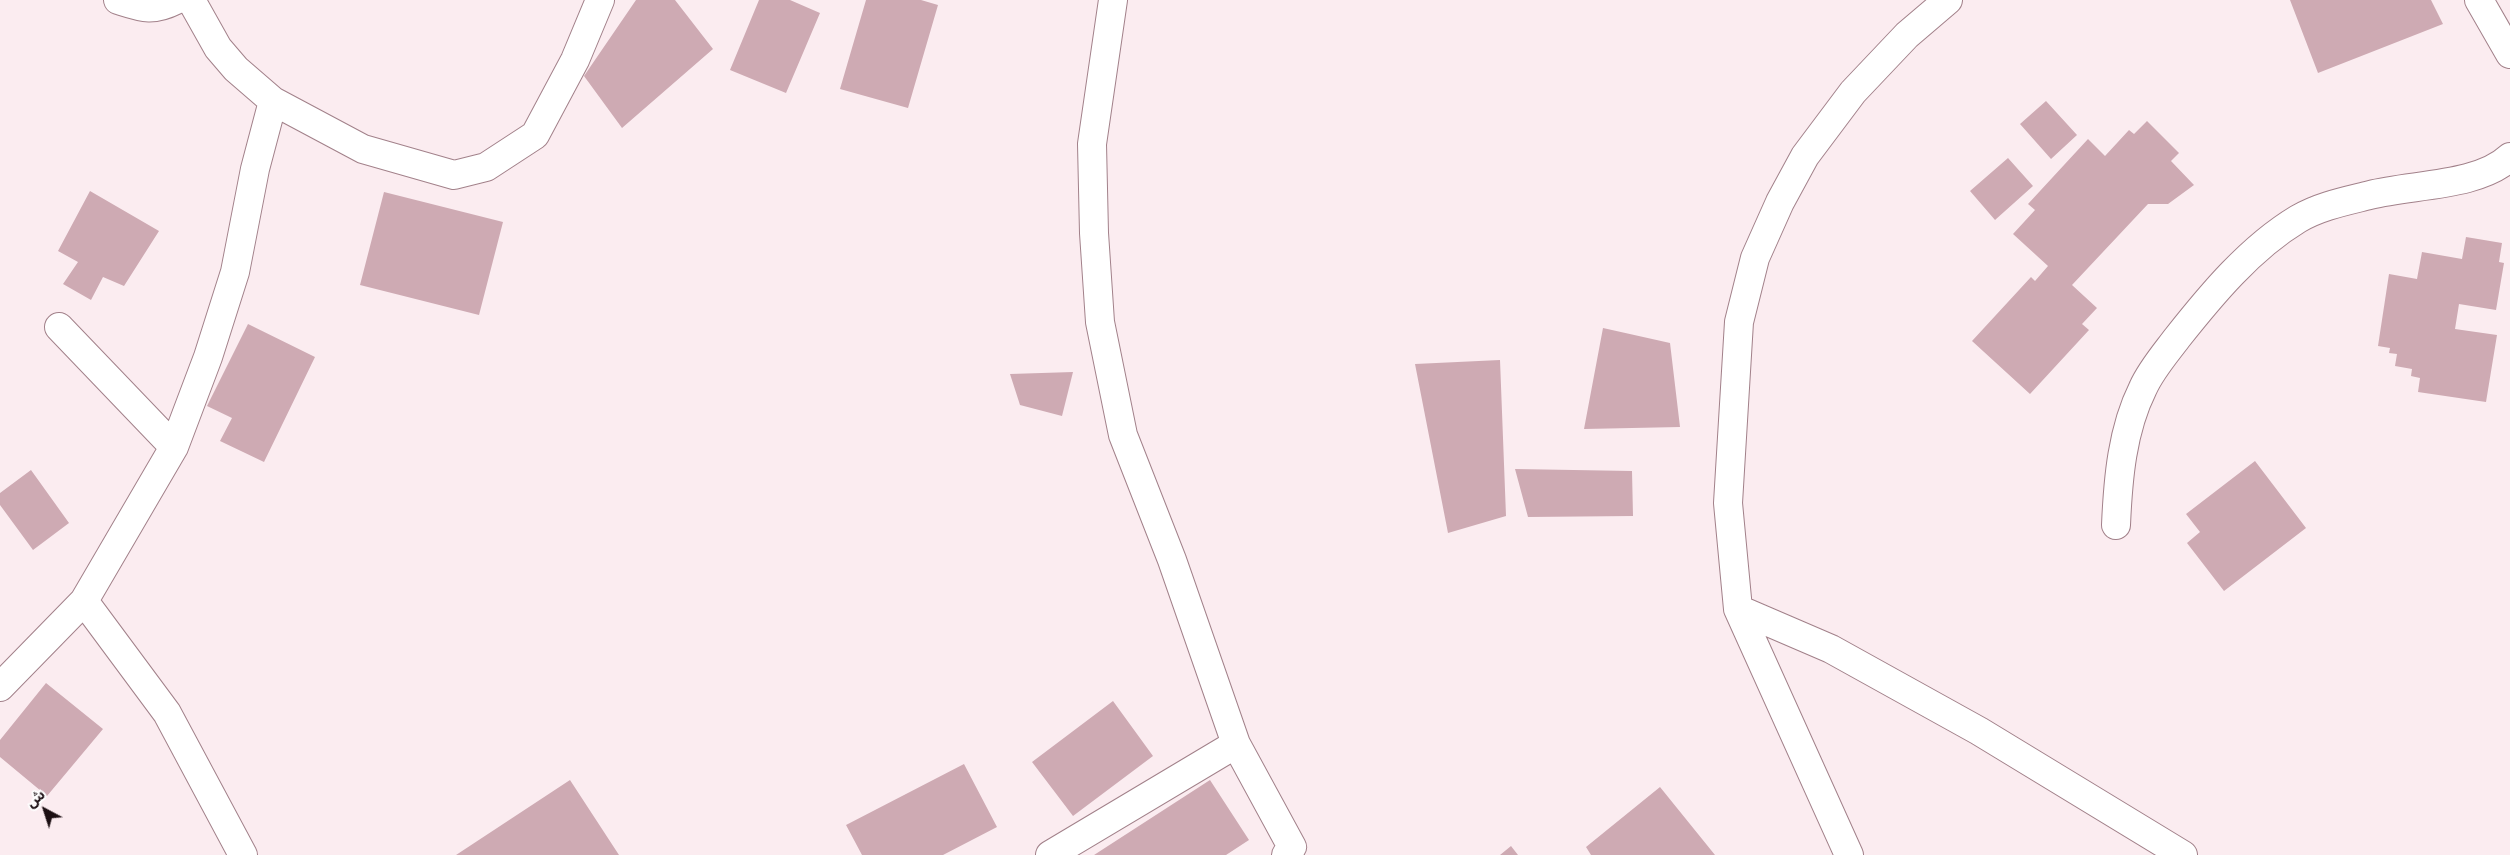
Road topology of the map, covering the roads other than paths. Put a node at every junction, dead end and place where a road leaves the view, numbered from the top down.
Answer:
1 (118, 0) edge
2 (176, 0) edge
3 (191, 0) edge
4 (600, 0) edge
5 (1113, 0) edge
6 (1948, 0) edge
7 (2479, 0) edge
8 (2510, 54) edge
9 (272, 102) junction
10 (2510, 157) edge
11 (59, 327) dead end
12 (174, 447) junction
13 (2116, 525) dead end
14 (84, 601) junction
15 (1738, 609) junction
16 (0, 688) edge
17 (1236, 744) junction
18 (243, 855) edge
19 (1050, 855) edge
20 (1286, 855) edge
21 (1848, 855) edge
22 (2182, 855) edge

1 - 2 street
3 - 9 street
4 - 9 street
5 - 17 street
6 - 15 street
7 - 8 street
9 - 12 street
10 - 13 street
11 - 12 street
12 - 14 street
14 - 16 street
14 - 18 street
15 - 21 street
15 - 22 street
17 - 19 street
17 - 20 street

